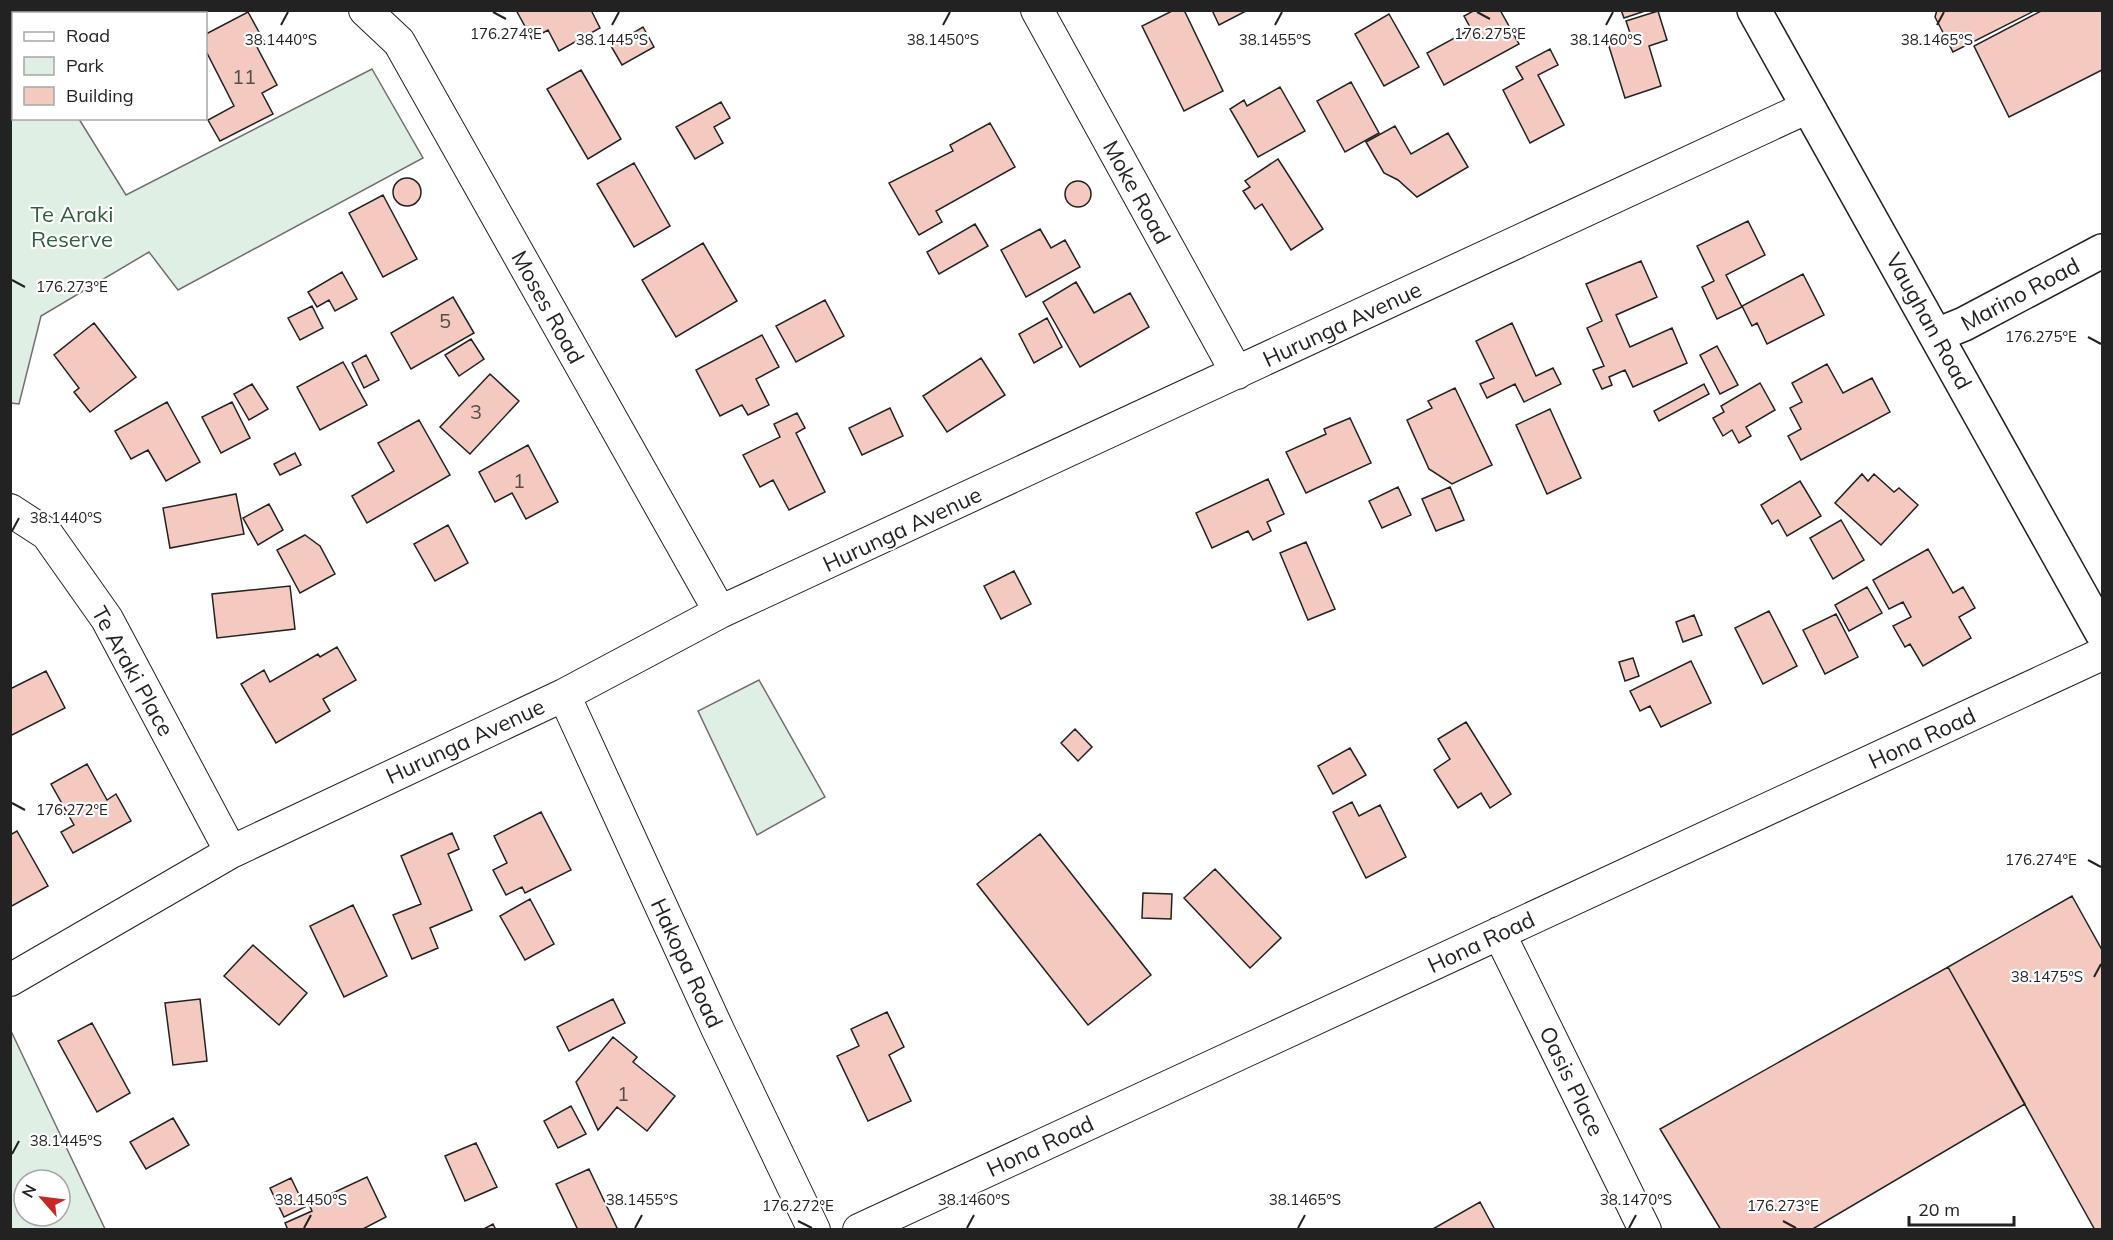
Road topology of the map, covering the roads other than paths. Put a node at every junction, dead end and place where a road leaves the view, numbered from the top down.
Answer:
1 (365, 10) edge
2 (1037, 10) edge
3 (1754, 10) edge
4 (1808, 107) junction
5 (2103, 250) edge
6 (1937, 335) junction
7 (1237, 373) junction
8 (10, 510) edge
9 (720, 612) junction
10 (2103, 633) edge
11 (2103, 654) edge
12 (564, 695) junction
13 (231, 852) junction
14 (1499, 933) junction
15 (10, 980) edge
16 (814, 1230) edge
17 (859, 1230) edge
18 (1645, 1230) edge

1 - 9 street, Moses Road
2 - 7 street, Moke Road
3 - 4 street, Vaughan Road
4 - 6 street, Vaughan Road
4 - 7 street, Hurunga Avenue
5 - 6 street, Marino Road
6 - 10 street, Vaughan Road
7 - 9 street, Hurunga Avenue
8 - 13 street, Te Araki Place
9 - 12 street, Hurunga Avenue
11 - 14 street, Hona Road
12 - 13 street, Hurunga Avenue
12 - 16 street, Hakopa Road
13 - 15 street, Hurunga Avenue
14 - 17 street, Hona Road
14 - 18 street, Oasis Place

